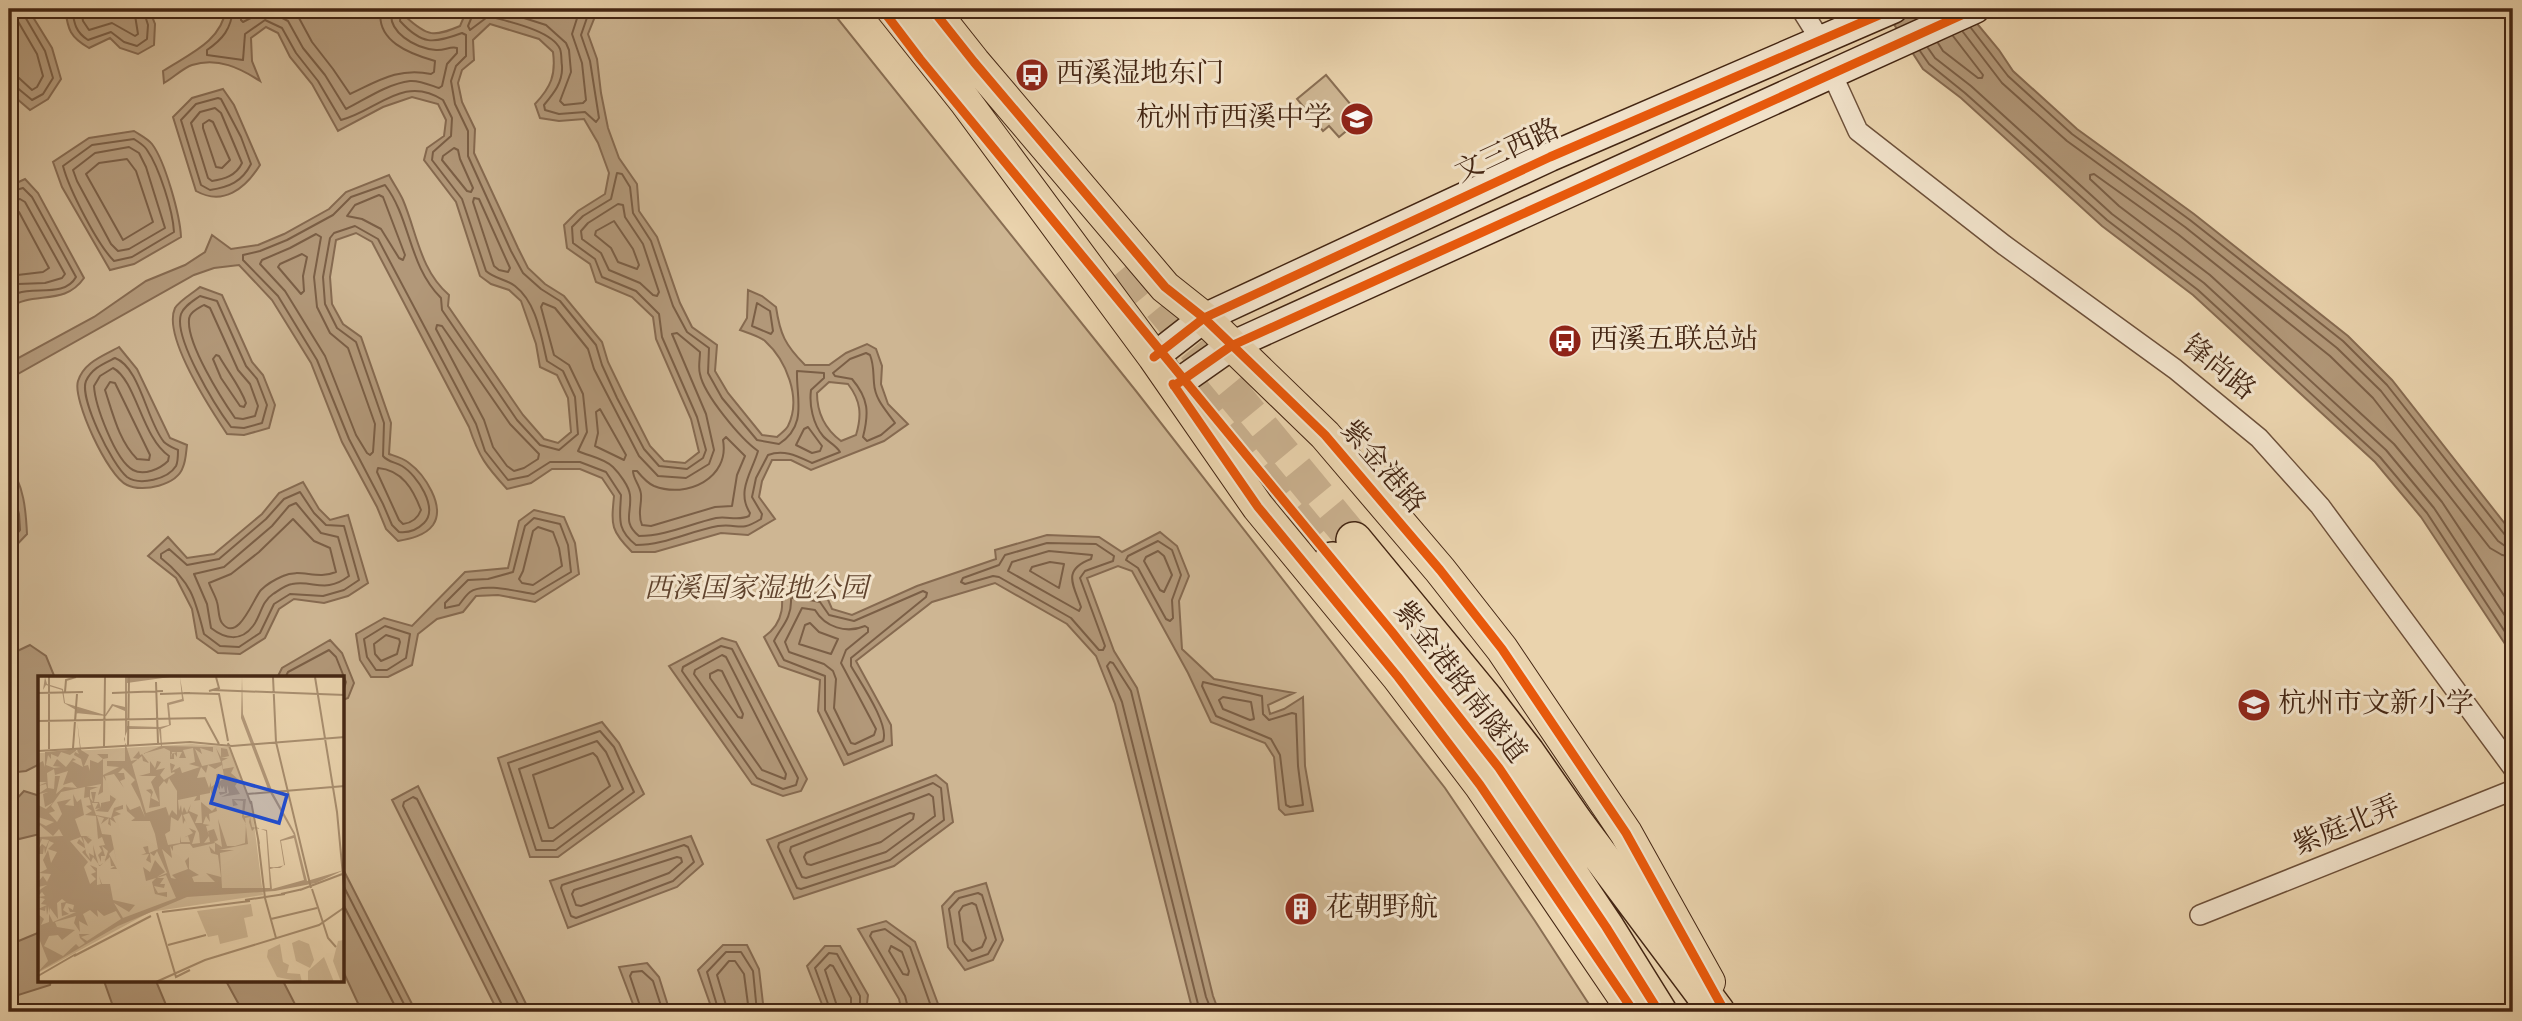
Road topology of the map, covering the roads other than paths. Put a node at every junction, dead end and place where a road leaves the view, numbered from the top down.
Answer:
1 (892, 9) edge
2 (932, 9) edge
3 (1801, 9) edge
4 (1893, 9) edge
5 (1975, 9) edge
6 (1821, 41) junction
7 (1832, 74) junction
8 (1204, 318) junction
9 (1231, 346) junction
10 (1154, 357) junction
11 (1174, 386) junction
12 (1343, 550) tunnel mouth
13 (2513, 768) edge
14 (2513, 790) edge
15 (1561, 830) junction
16 (2200, 915) dead end
17 (1633, 1012) edge
18 (1643, 1012) edge
19 (1659, 1012) edge
20 (1696, 1012) edge
21 (1717, 1012) edge
22 (1725, 1012) edge

1 - 10 main road
2 - 8 main road, 紫金港路
3 - 6 street
4 - 6 main road, 文三西路
5 - 7 main road
6 - 8 main road, 文三西路
7 - 9 main road
7 - 13 street, 锋尚路
8 - 9 main road, 紫金港路
8 - 10 main road, 文三西路
9 - 11 main road
9 - 22 main road, 紫金港路
10 - 11 main road
11 - 17 main road
12 - 15 highway, 紫金港路南隧道
14 - 16 street, 紫庭北弄
15 - 18 highway
15 - 19 highway
15 - 20 highway
15 - 21 highway

